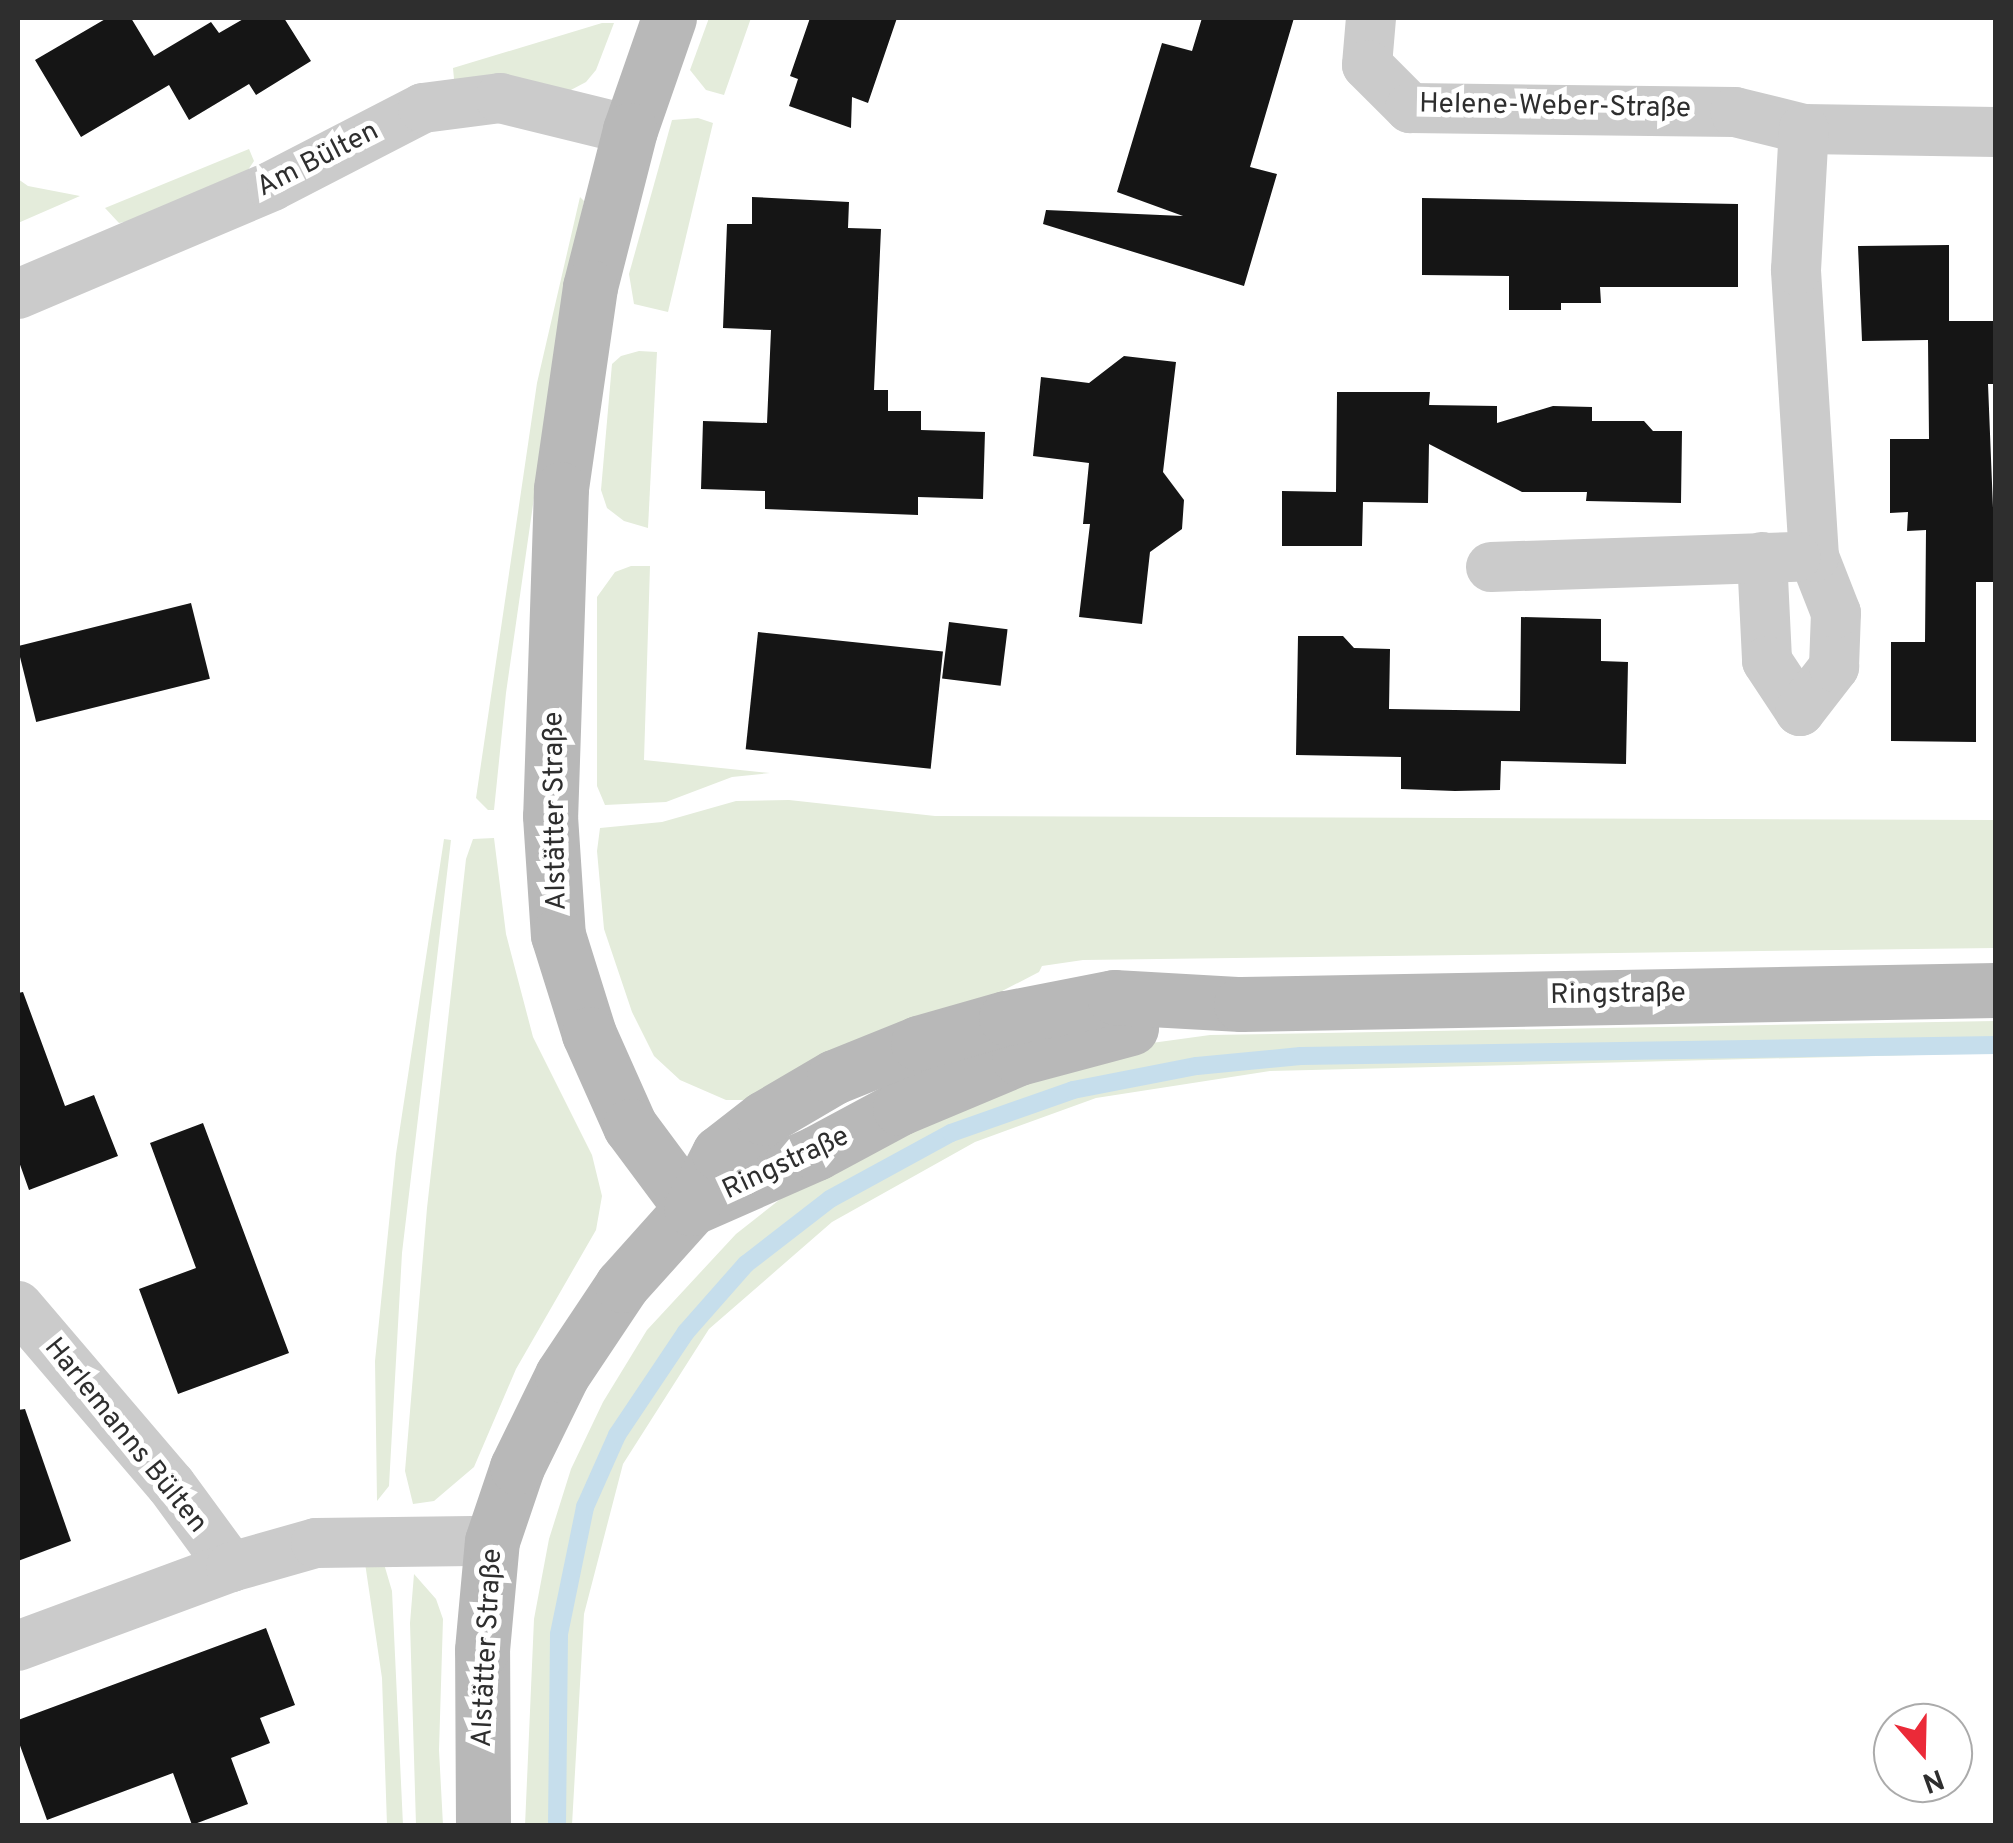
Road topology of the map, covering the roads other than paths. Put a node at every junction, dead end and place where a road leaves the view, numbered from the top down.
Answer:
1 (669, 18) edge
2 (1371, 18) edge
3 (1804, 129) junction
4 (630, 130) junction
5 (1996, 132) edge
6 (18, 294) edge
7 (1762, 557) junction
8 (1814, 557) junction
9 (1492, 567) dead end
10 (1996, 990) edge
11 (691, 1208) junction
12 (18, 1306) edge
13 (492, 1541) junction
14 (231, 1567) junction
15 (18, 1646) edge
16 (483, 1826) edge

1 - 4 main road, Alstätter Straße
2 - 3 street, Helene-Weber-Straße
3 - 5 street, Helene-Weber-Straße
3 - 8 street
4 - 6 street, Am Bülten
4 - 11 main road, Alstätter Straße
7 - 8 street
7 - 8 street
7 - 9 street
10 - 11 main road, Ringstraße
11 - 13 main road, Alstätter Straße
12 - 14 street, Harlemanns Bülten
13 - 14 street, Harlemanns Bülten
13 - 16 main road, Alstätter Straße
14 - 15 street, Harlemanns Bülten

